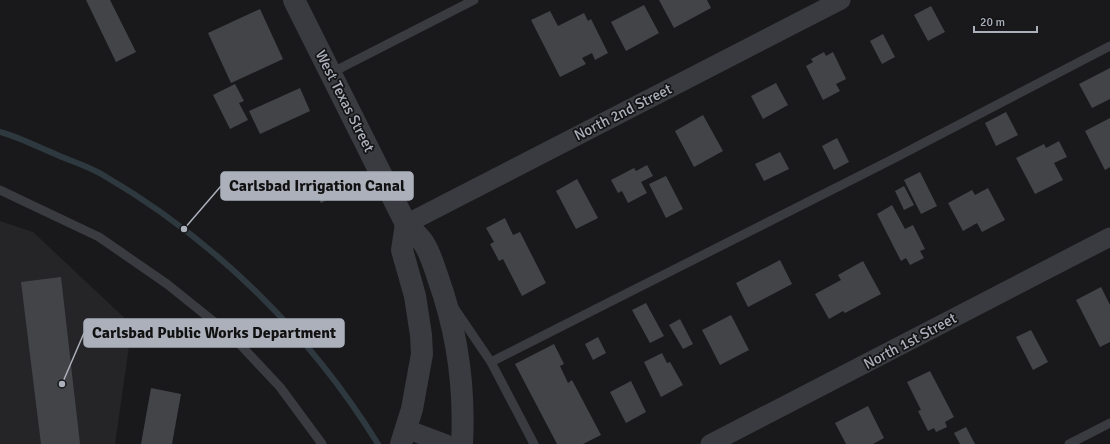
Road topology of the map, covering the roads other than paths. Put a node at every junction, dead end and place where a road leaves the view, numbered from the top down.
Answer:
1 (294, 0) edge
2 (474, 0) edge
3 (841, 0) edge
4 (1110, 46) edge
5 (331, 73) junction
6 (0, 190) edge
7 (406, 224) junction
8 (1110, 237) edge
9 (443, 290) junction
10 (491, 362) junction
11 (1110, 423) edge
12 (404, 436) edge
13 (322, 444) edge
14 (446, 444) edge
15 (462, 444) edge
16 (534, 444) edge
17 (710, 444) edge
18 (1069, 444) edge

1 - 5 street, West Texas Street
2 - 5 lane
3 - 7 street, North 2nd Street
4 - 10 lane
5 - 7 street, West Texas Street
6 - 13 lane
7 - 9 street, West Texas Street
7 - 12 street
8 - 17 street, North 1st Street
9 - 10 lane
9 - 15 street, West Texas Street
10 - 16 lane
11 - 18 lane
12 - 14 street

